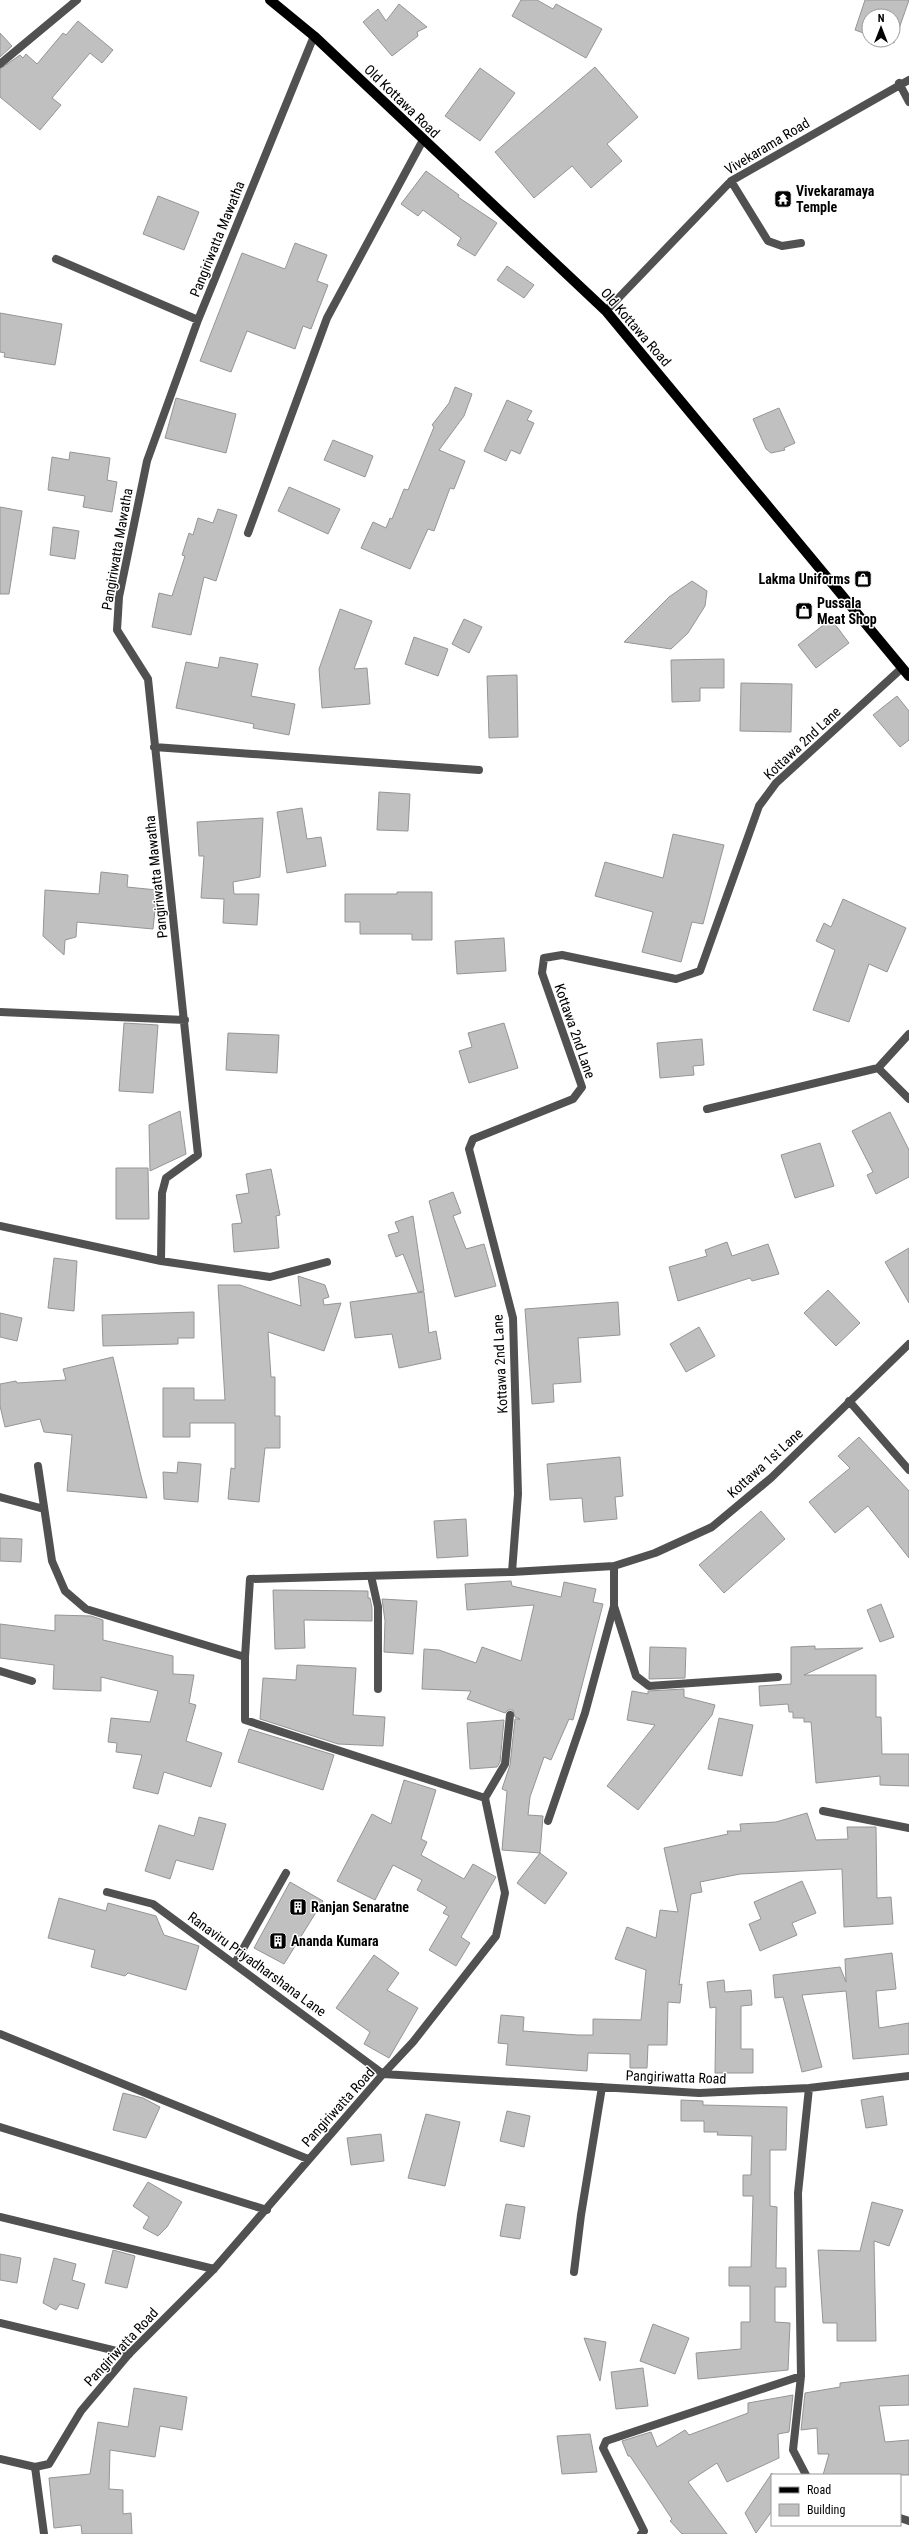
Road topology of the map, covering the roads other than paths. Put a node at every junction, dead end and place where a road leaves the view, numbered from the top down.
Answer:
1 (77, 0) edge
2 (270, 0) edge
3 (314, 36) junction
4 (0, 64) edge
5 (909, 80) edge
6 (899, 83) junction
7 (909, 102) edge
8 (422, 140) junction
9 (731, 181) junction
10 (801, 243) dead end
11 (56, 259) dead end
12 (606, 311) junction
13 (198, 320) junction
14 (248, 533) dead end
15 (906, 672) edge
16 (154, 748) junction
17 (479, 770) dead end
18 (0, 1012) edge
19 (185, 1020) junction
20 (909, 1034) edge
21 (878, 1068) junction
22 (909, 1099) edge
23 (707, 1109) dead end
24 (0, 1226) edge
25 (161, 1261) junction
26 (327, 1262) dead end
27 (909, 1344) edge
28 (849, 1401) junction
29 (38, 1466) dead end
30 (909, 1470) edge
31 (0, 1497) edge
32 (44, 1509) junction
33 (614, 1566) junction
34 (512, 1572) junction
35 (371, 1576) junction
36 (614, 1606) junction
37 (245, 1657) junction
38 (0, 1671) edge
39 (778, 1677) dead end
40 (32, 1681) dead end
41 (378, 1690) dead end
42 (510, 1715) dead end
43 (485, 1798) junction
44 (823, 1811) dead end
45 (548, 1822) dead end
46 (909, 1828) edge
47 (286, 1873) dead end
48 (107, 1892) dead end
49 (235, 1963) junction
50 (0, 2034) edge
51 (383, 2074) junction
52 (909, 2076) edge
53 (602, 2086) junction
54 (809, 2088) junction
55 (0, 2127) edge
56 (308, 2159) junction
57 (267, 2210) junction
58 (0, 2217) edge
59 (214, 2270) junction
60 (574, 2272) dead end
61 (0, 2323) edge
62 (129, 2354) junction
63 (801, 2376) junction
64 (0, 2459) edge
65 (35, 2467) junction
66 (805, 2474) edge
67 (645, 2533) edge
68 (44, 2534) edge

1 - 4 street
2 - 3 main road, Old Kottawa Road
3 - 8 main road, Old Kottawa Road
3 - 13 street, Pangiriwatta Mawatha
5 - 6 street, Vivekarama Road
6 - 7 street
6 - 9 street, Vivekarama Road
8 - 12 main road, Old Kottawa Road
8 - 14 street
9 - 10 street
9 - 12 street, Vivekarama Road
11 - 13 street
12 - 15 main road, Old Kottawa Road
13 - 16 street, Pangiriwatta Mawatha
15 - 34 street, Kottawa 2nd Lane
16 - 17 street
16 - 19 street, Pangiriwatta Mawatha
18 - 19 street
19 - 25 street, Pangiriwatta Mawatha
20 - 21 street
21 - 22 street
21 - 23 street
24 - 25 street
25 - 26 street
27 - 28 street, Kottawa 1st Lane
28 - 30 street
28 - 33 street, Kottawa 1st Lane
29 - 32 street
31 - 32 street
32 - 37 street
33 - 34 street, Kottawa 1st Lane
33 - 36 street
34 - 35 street, Kottawa 1st Lane
35 - 37 street, Kottawa 1st Lane
35 - 41 street
36 - 39 street
36 - 45 street
37 - 43 street
38 - 40 street
42 - 43 street
43 - 51 street
44 - 46 street
47 - 49 street
48 - 49 street, Ranaviru Priyadharshana Lane
49 - 51 street, Ranaviru Priyadharshana Lane
50 - 56 street
51 - 53 street, Pangiriwatta Road
51 - 56 street, Pangiriwatta Road
52 - 54 street, Pangiriwatta Road
53 - 54 street, Pangiriwatta Road
53 - 60 street
54 - 63 street
55 - 57 street
56 - 57 street, Pangiriwatta Road
57 - 59 street, Pangiriwatta Road
58 - 59 street
59 - 62 street, Pangiriwatta Road
61 - 62 street
62 - 65 street, Pangiriwatta Road
63 - 66 street
63 - 67 street
64 - 65 street
65 - 68 street

